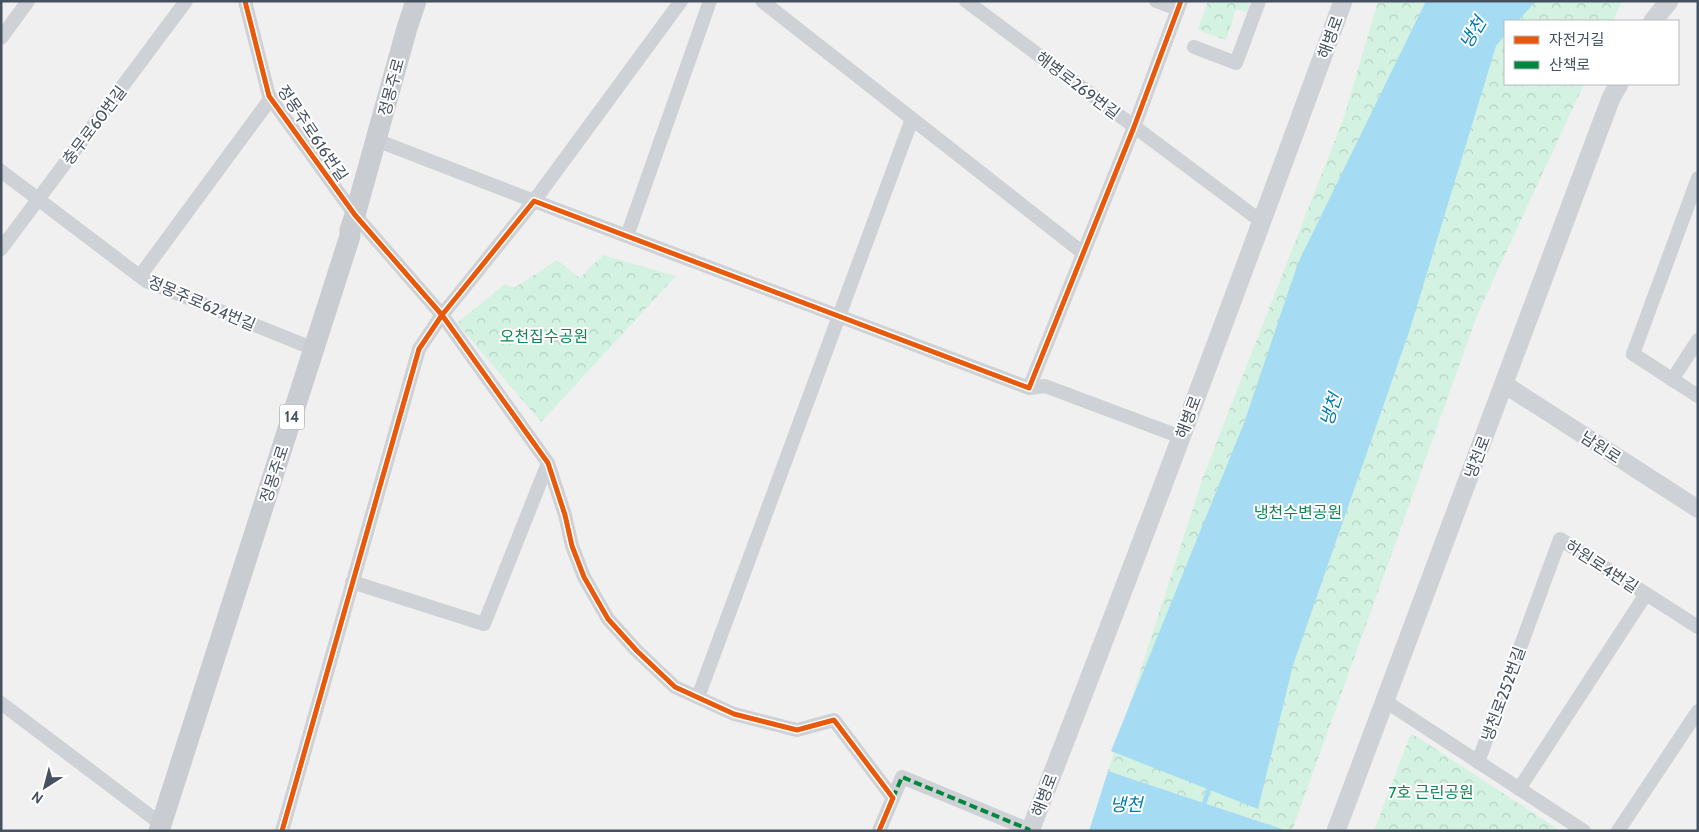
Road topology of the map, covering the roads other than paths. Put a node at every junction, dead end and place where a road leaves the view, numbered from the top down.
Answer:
1 (28, 1) edge
2 (186, 1) edge
3 (245, 1) edge
4 (416, 1) edge
5 (681, 1) edge
6 (710, 1) edge
7 (762, 1) edge
8 (966, 1) edge
9 (1156, 1) edge
10 (1259, 1) edge
11 (1343, 1) edge
12 (1669, 1) edge
13 (1180, 5) edge
14 (1654, 20) edge
15 (1, 38) edge
16 (1194, 47) dead end
17 (1618, 85) edge
18 (271, 98) junction
19 (912, 119) junction
20 (1134, 127) junction
21 (376, 140) junction
22 (1, 171) edge
23 (1698, 178) edge
24 (38, 200) junction
25 (534, 201) junction
26 (355, 215) junction
27 (1262, 222) junction
28 (627, 236) junction
29 (1, 249) edge
30 (1083, 253) junction
31 (140, 276) junction
32 (442, 315) junction
33 (838, 316) junction
34 (1698, 340) edge
35 (314, 349) junction
36 (1672, 380) junction
37 (1504, 384) junction
38 (1029, 388) junction
39 (1698, 396) edge
40 (1180, 437) junction
41 (548, 463) junction
42 (1698, 509) edge
43 (352, 582) junction
44 (1646, 594) junction
45 (1528, 627) joint
46 (1698, 627) edge
47 (698, 697) junction
48 (1385, 701) junction
49 (1, 703) edge
50 (1698, 710) edge
51 (1478, 762) junction
52 (1519, 789) junction
53 (893, 798) junction
54 (160, 827) edge
55 (282, 831) edge
56 (879, 831) edge
57 (1030, 831) edge
58 (1336, 831) edge
59 (1584, 831) edge
60 (1618, 831) edge

1 - 15 street
2 - 24 street, 충무로60번길
3 - 18 street, 정몽주로616번길
4 - 21 main road, 정몽주로 / 14
5 - 25 street
6 - 28 street
7 - 19 street
8 - 20 street, 해병로269번길
9 - 13 street
10 - 16 street
11 - 27 main road, 해병로
12 - 14 main road
13 - 20 street
17 - 37 main road, 냉천로
18 - 26 street, 정몽주로616번길
18 - 31 street
19 - 30 street
19 - 33 street
20 - 27 street, 해병로269번길
20 - 30 street
21 - 25 street
21 - 26 main road, 정몽주로 / 14
22 - 24 street, 정몽주로624번길
23 - 36 street
24 - 29 street, 충무로60번길
24 - 31 street, 정몽주로624번길
25 - 28 street
25 - 32 street
26 - 32 street, 정몽주로616번길
26 - 35 main road, 정몽주로 / 14
27 - 40 main road, 해병로
28 - 33 street
30 - 38 street
31 - 35 street, 정몽주로624번길
32 - 41 street, 정몽주로616번길
32 - 43 street
33 - 38 street
33 - 47 street
34 - 36 street
35 - 54 main road, 정몽주로 / 14
36 - 39 street
37 - 42 street, 남원로
37 - 48 main road, 냉천로
38 - 40 street
40 - 57 main road, 해병로
41 - 43 street
41 - 47 street, 정몽주로616번길
43 - 55 street
44 - 45 street, 하원로4번길
44 - 46 street, 하원로4번길
44 - 52 street
45 - 51 street, 냉천로252번길
47 - 53 street, 정몽주로616번길
48 - 51 street, 냉천로252번길
48 - 58 main road, 냉천로
49 - 54 street
50 - 60 street
51 - 52 street, 냉천로252번길
52 - 59 street, 냉천로252번길
53 - 56 street
53 - 57 street

